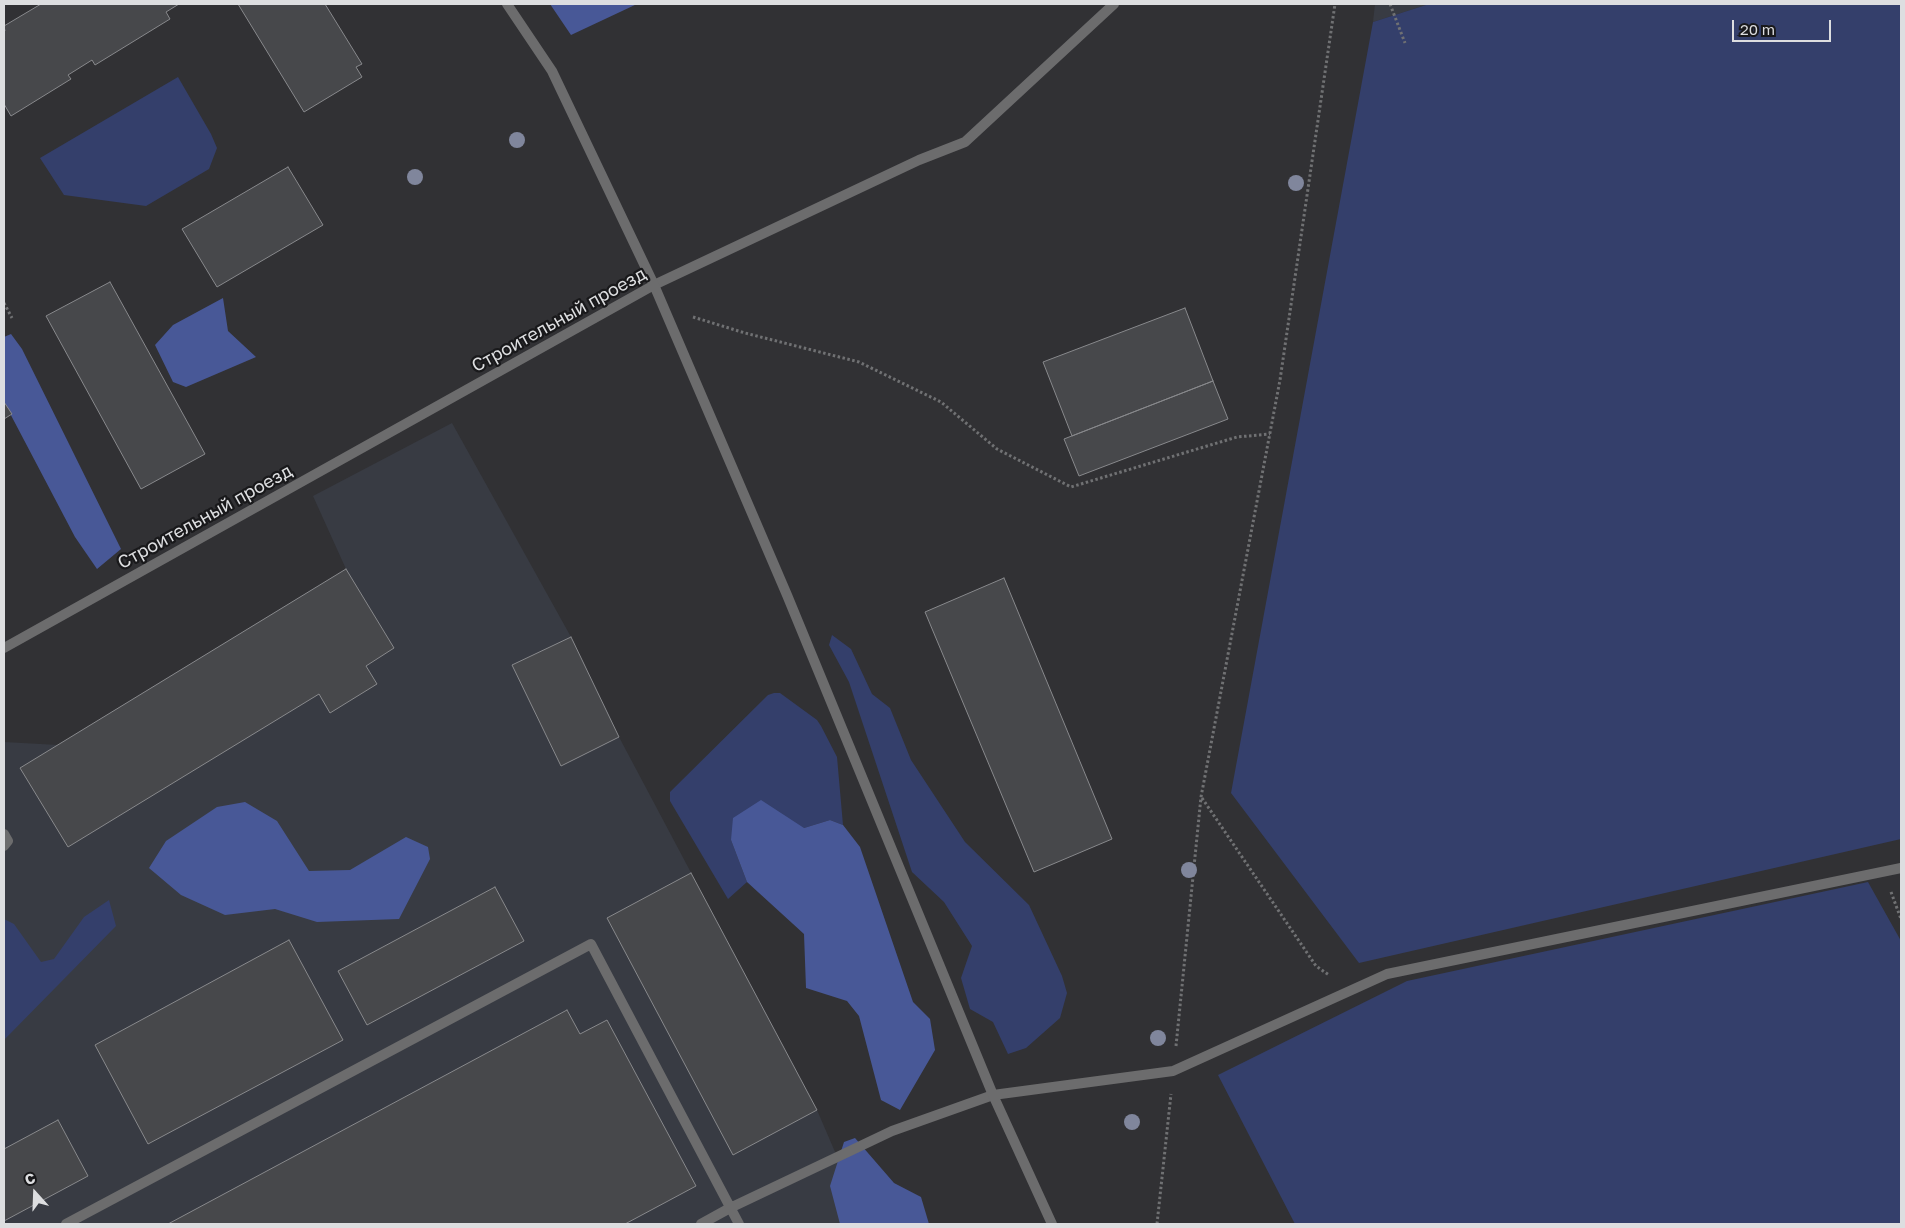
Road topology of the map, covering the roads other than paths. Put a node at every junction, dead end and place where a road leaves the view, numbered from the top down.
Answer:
1 (507, 4) edge
2 (1114, 4) edge
3 (654, 285) junction
4 (4, 648) edge
5 (4, 834) edge
6 (4, 846) edge
7 (1901, 868) edge
8 (994, 1095) junction
9 (730, 1208) junction
10 (66, 1224) edge
11 (700, 1224) edge
12 (739, 1224) edge
13 (1052, 1224) edge

1 - 3 street
2 - 3 street, Строительный проезд
3 - 4 street, Строительный проезд
3 - 8 street
5 - 6 street
7 - 8 street
8 - 9 street
8 - 13 street
9 - 10 street
9 - 11 street
9 - 12 street

